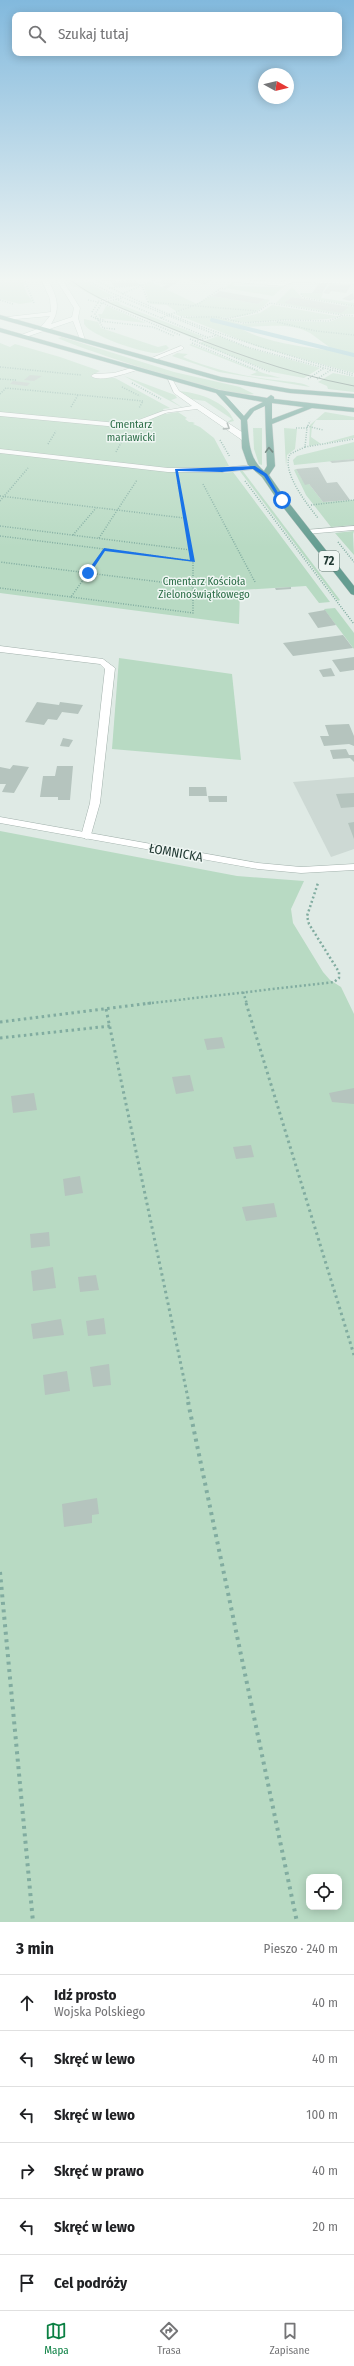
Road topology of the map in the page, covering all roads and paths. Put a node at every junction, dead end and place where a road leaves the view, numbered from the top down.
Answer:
1 (18, 369) edge
2 (135, 369) joint
3 (180, 369) edge
4 (256, 369) edge
5 (323, 369) edge
6 (332, 369) edge
7 (332, 370) joint
8 (354, 375) edge
9 (94, 376) joint
10 (274, 376) dead end
11 (0, 379) edge
12 (16, 380) dead end
13 (170, 380) junction
14 (306, 380) dead end
15 (311, 383) dead end
16 (276, 389) junction
17 (218, 392) junction
18 (0, 394) edge
19 (354, 396) edge
20 (269, 401) junction
21 (197, 407) junction
22 (312, 407) junction
23 (354, 410) edge
24 (0, 414) edge
25 (244, 420) junction
26 (269, 423) junction
27 (129, 426) junction
28 (307, 426) dead end
29 (294, 428) dead end
30 (323, 430) dead end
31 (218, 436) dead end
32 (245, 438) junction
33 (354, 439) edge
34 (305, 447) junction
35 (0, 451) edge
36 (39, 455) junction
37 (254, 467) junction
38 (237, 469) junction
39 (176, 470) junction
40 (196, 470) junction
41 (265, 475) junction
42 (138, 478) dead end
43 (0, 496) edge
44 (4, 497) junction
45 (354, 500) edge
46 (0, 502) edge
47 (311, 505) dead end
48 (96, 508) junction
49 (115, 510) junction
50 (184, 518) junction
51 (0, 526) edge
52 (354, 528) edge
53 (328, 530) junction
54 (306, 532) junction
55 (73, 535) junction
56 (0, 536) edge
57 (99, 538) junction
58 (104, 549) junction
59 (191, 550) junction
60 (193, 561) junction
61 (0, 562) edge
62 (354, 562) edge
63 (88, 573) junction
64 (255, 582) dead end
65 (193, 586) junction
66 (0, 588) edge
67 (354, 591) edge
68 (71, 598) junction
69 (354, 624) edge
70 (0, 649) edge
71 (0, 820) edge
72 (86, 836) junction
73 (354, 867) edge
74 (323, 869) junction
75 (244, 992) junction
76 (106, 1009) junction
77 (0, 1022) edge
78 (110, 1026) junction
79 (0, 1038) edge
80 (354, 1355) edge
81 (0, 1572) edge
82 (33, 1922) edge
83 (297, 1922) edge

1 - 9 path
2 - 9 street
2 - 13 main road
3 - 16 main road
4 - 10 path
5 - 14 path
6 - 8 path
7 - 8 path
7 - 15 path
11 - 12 path
13 - 17 main road
13 - 21 street
16 - 19 main road
16 - 20 main road
17 - 20 main road
17 - 25 main road
18 - 27 path
20 - 22 main road
20 - 25 main road
20 - 26 main road
21 - 27 street
21 -> 32 street
22 - 23 main road
22 - 26 main road
24 - 27 street
25 - 32 main road
41 -> 26 main road
28 - 30 path
29 - 34 path
31 - 38 path
32 - 37 main road
33 - 34 path
34 - 53 path
35 - 36 street
36 - 39 street
36 - 44 path
37 - 38 street
37 - 41 main road, 72
38 - 40 street
38 - 69 path
39 - 40 street
39 - 50 path
40 - 64 path
41 - 54 main road, 72
42 - 49 path
43 - 44 path
44 - 46 path
44 - 48 path
45 - 47 path
48 - 49 path
48 - 55 path
49 - 50 path
49 - 57 path
50 - 59 path
51 - 55 path
52 - 53 street
53 - 54 street
53 - 62 path
54 - 67 main road, 72
55 - 57 path
56 - 58 path
57 - 59 path
58 - 60 path
58 - 63 path
59 - 60 path
60 - 65 path
61 - 63 path
63 - 65 path
63 - 68 path
65 - 68 path
66 - 68 path
70 - 72 street
71 - 72 street, ŁOMNICKA
72 - 74 street, ŁOMNICKA
73 - 74 street, ŁOMNICKA
74 - 75 path
75 - 76 path
75 - 80 path
76 - 77 path
76 - 78 path
78 - 79 path
78 - 83 path
81 - 82 path

